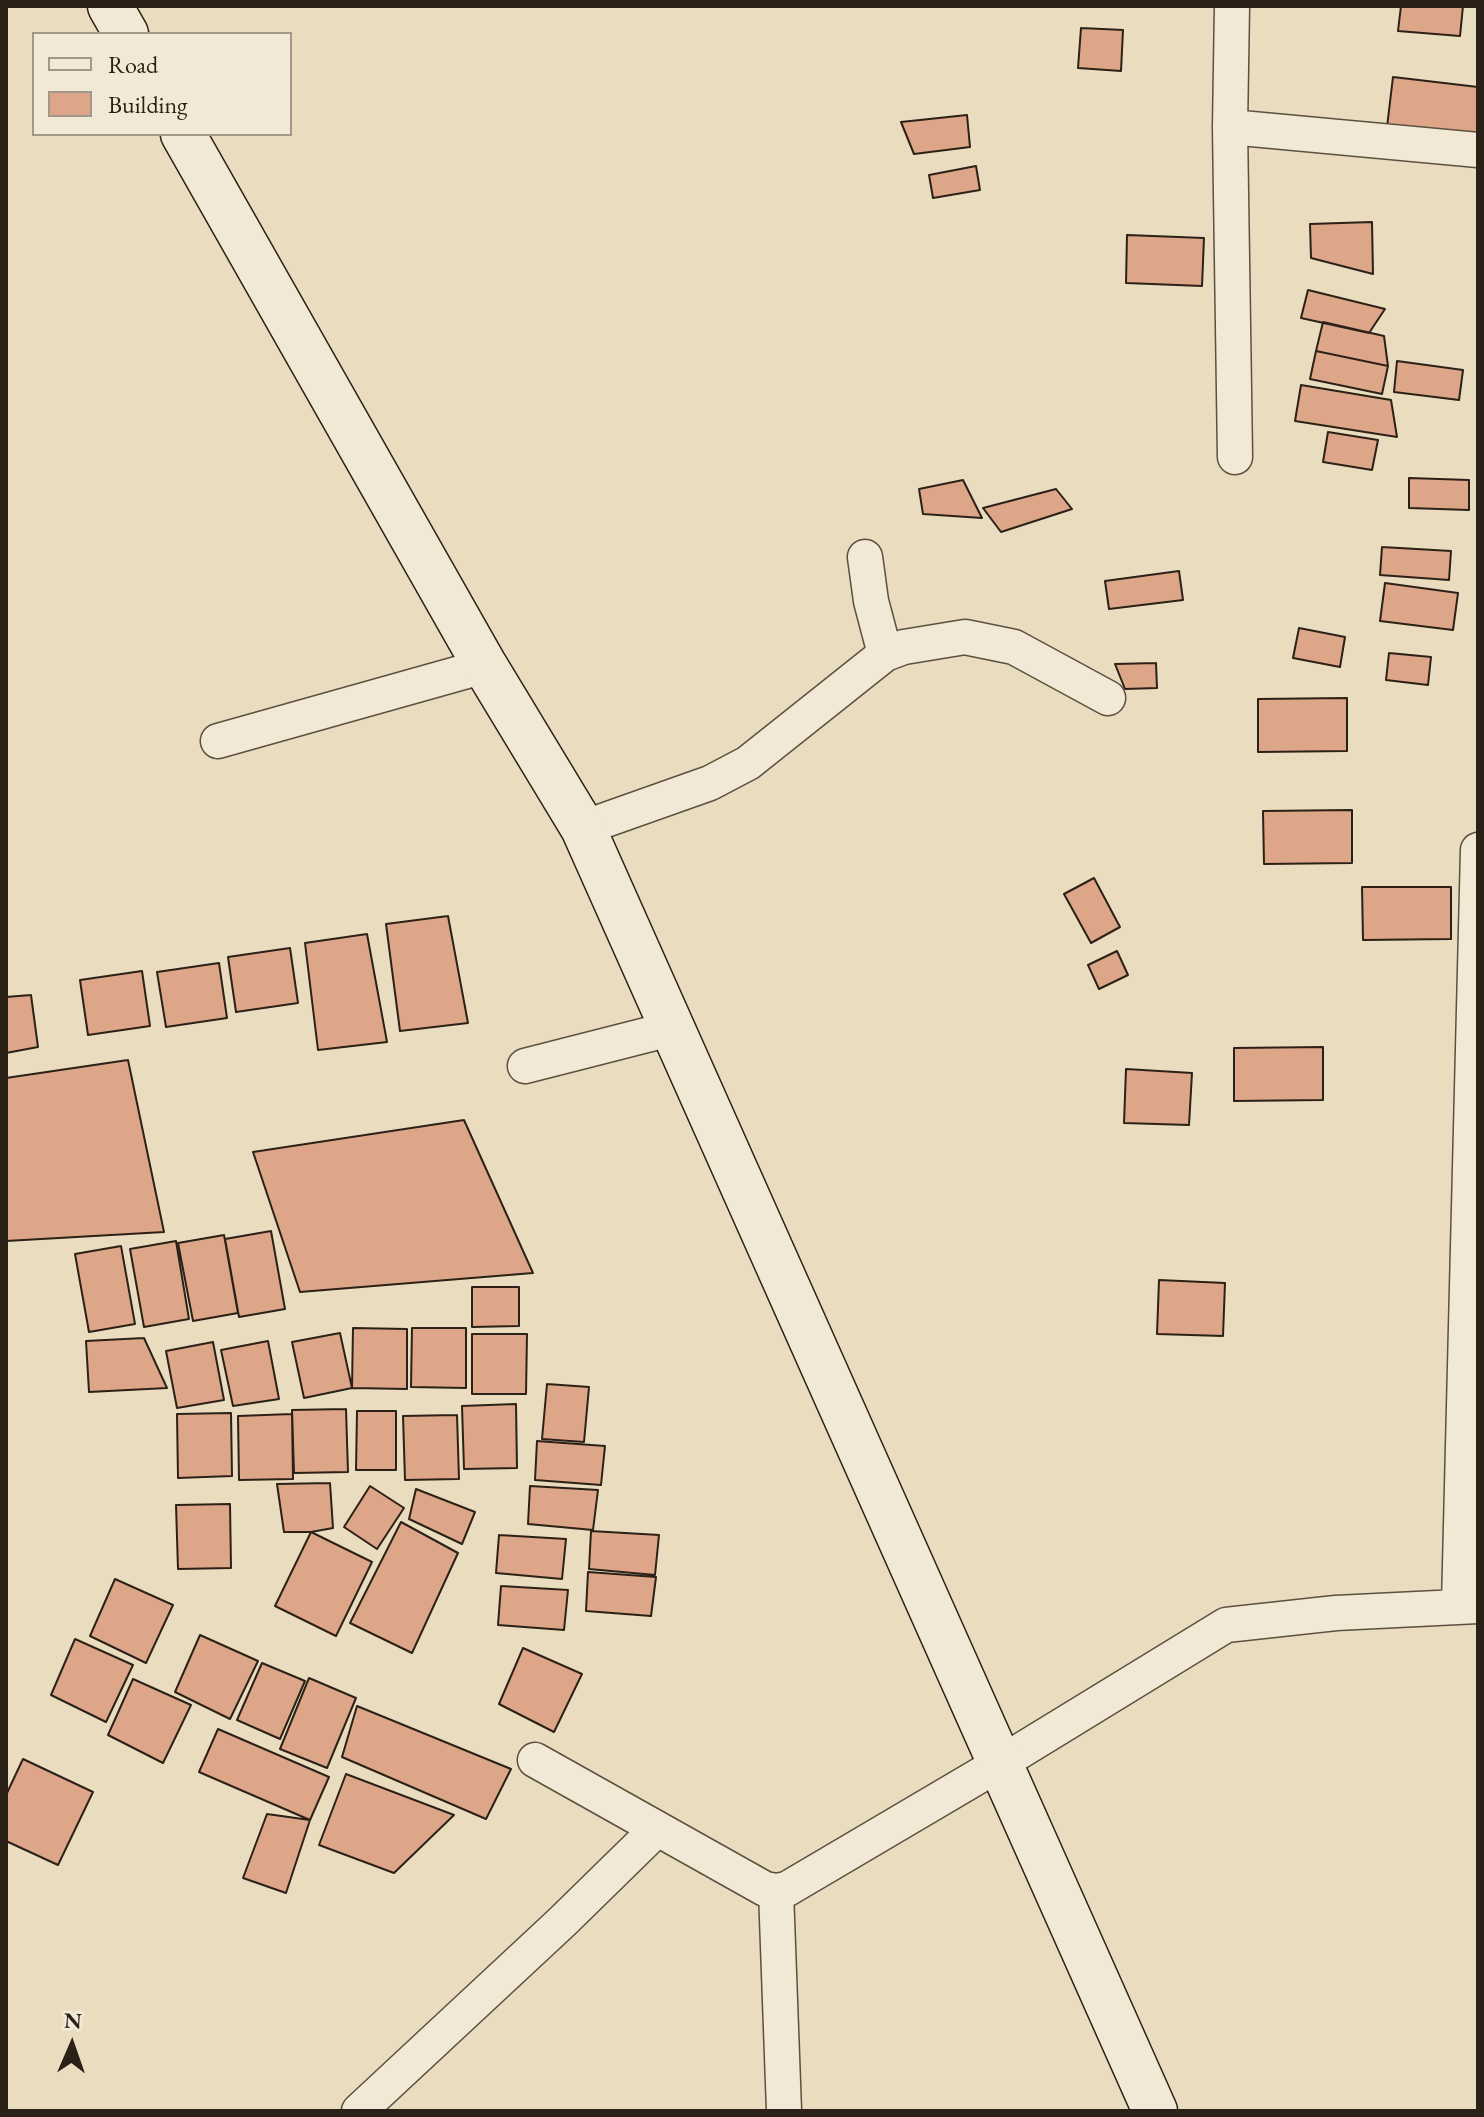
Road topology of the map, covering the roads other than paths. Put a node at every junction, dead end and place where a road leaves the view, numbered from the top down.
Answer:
1 (110, 6) edge
2 (1232, 6) edge
3 (125, 32) edge
4 (1230, 127) junction
5 (184, 136) edge
6 (1478, 150) edge
7 (1235, 457) dead end
8 (865, 557) dead end
9 (885, 654) junction
10 (485, 666) junction
11 (1108, 698) dead end
12 (218, 741) dead end
13 (583, 828) junction
14 (1478, 850) edge
15 (670, 1029) junction
16 (525, 1066) dead end
17 (1468, 1605) edge
18 (535, 1760) dead end
19 (999, 1764) junction
20 (657, 1829) junction
21 (776, 1891) junction
22 (359, 2111) edge
23 (784, 2111) edge
24 (1155, 2111) edge

1 - 3 main road
2 - 4 street
4 - 6 street
4 - 7 street
5 - 10 main road
8 - 9 street
9 - 11 street
9 - 13 street
10 - 12 street
10 - 13 main road
13 - 15 main road
14 - 17 street
15 - 16 street
15 - 19 main road
17 - 19 street
18 - 20 street
19 - 21 street
19 - 24 main road
20 - 21 street
20 - 22 street
21 - 23 street

